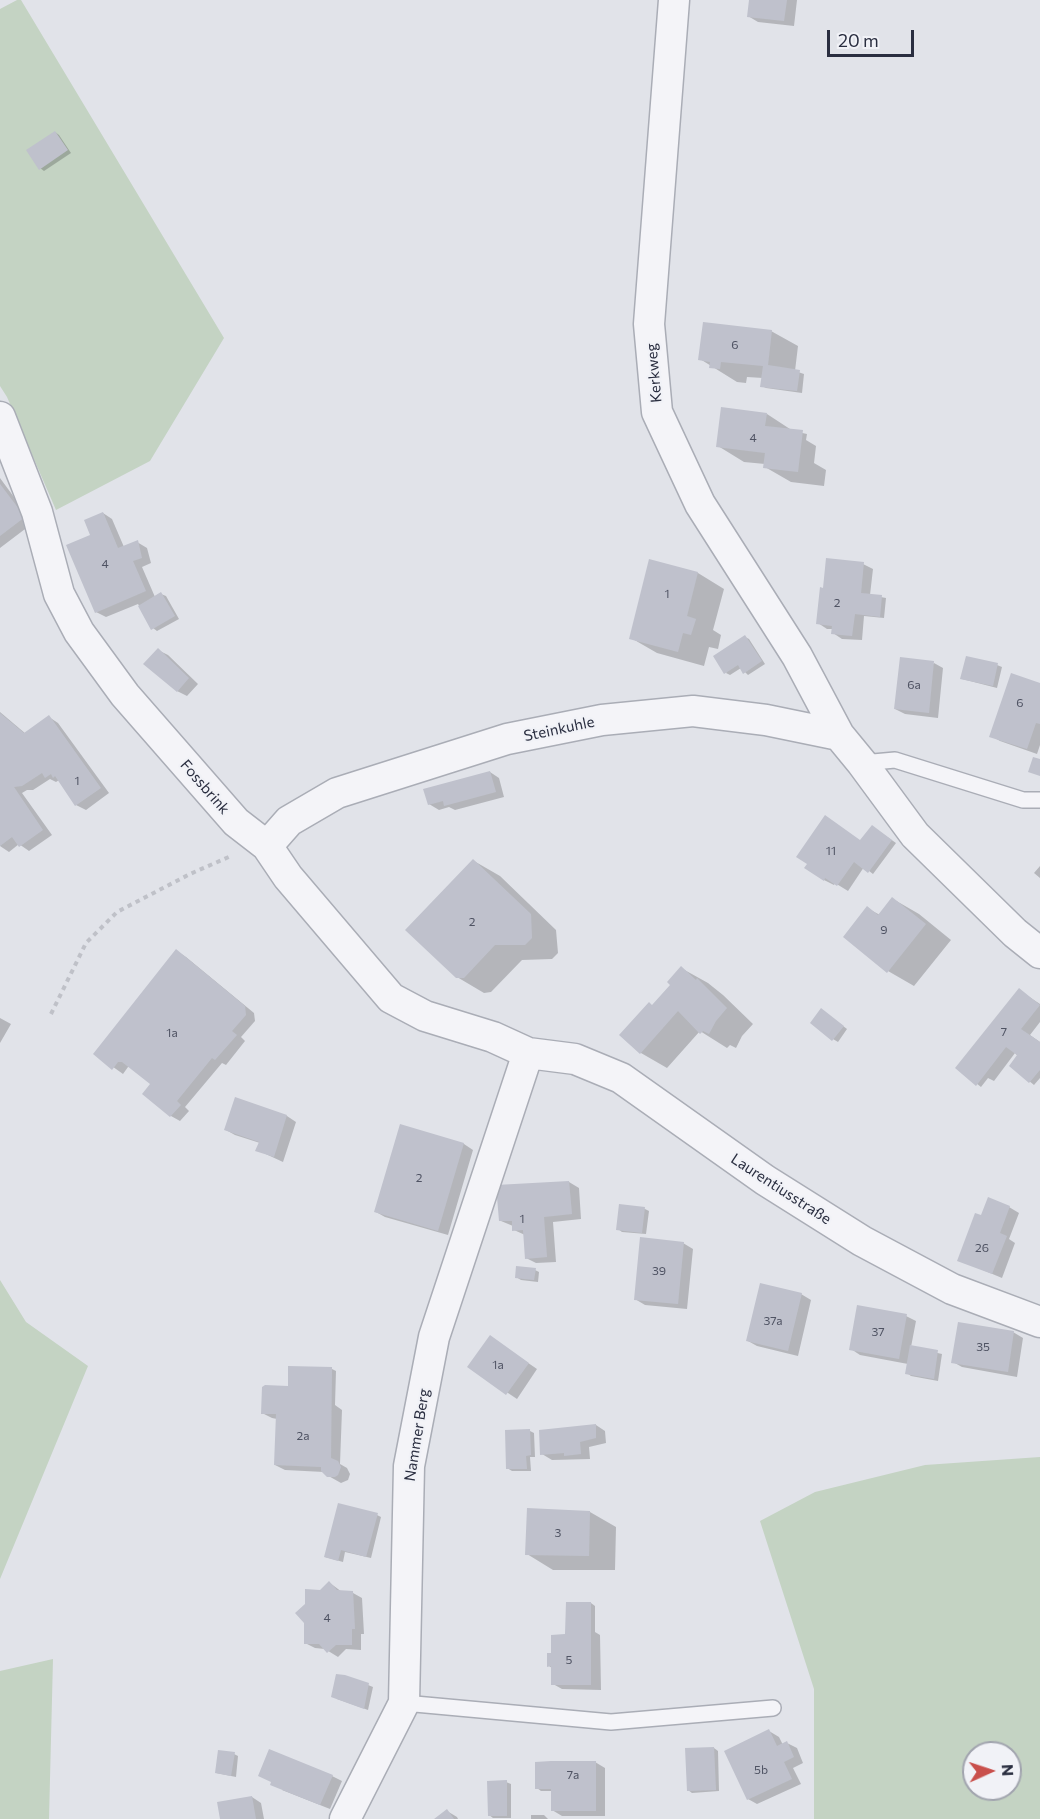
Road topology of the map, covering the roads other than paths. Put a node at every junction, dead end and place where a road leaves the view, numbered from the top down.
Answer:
1 (674, 0) edge
2 (0, 417) edge
3 (839, 735) junction
4 (862, 762) junction
5 (1040, 800) edge
6 (265, 844) junction
7 (1040, 952) edge
8 (528, 1053) junction
9 (1040, 1322) edge
10 (404, 1703) junction
11 (773, 1708) dead end
12 (345, 1819) edge

1 - 3 street, Kerkweg
2 - 6 street, Fossbrink
3 - 4 street
3 - 6 street, Steinkuhle
4 - 5 lane
4 - 7 street
6 - 8 street, Fossbrink
8 - 9 street, Laurentiusstraße
8 - 10 street, Nammer Berg
10 - 11 lane
10 - 12 street, Nammer Berg

